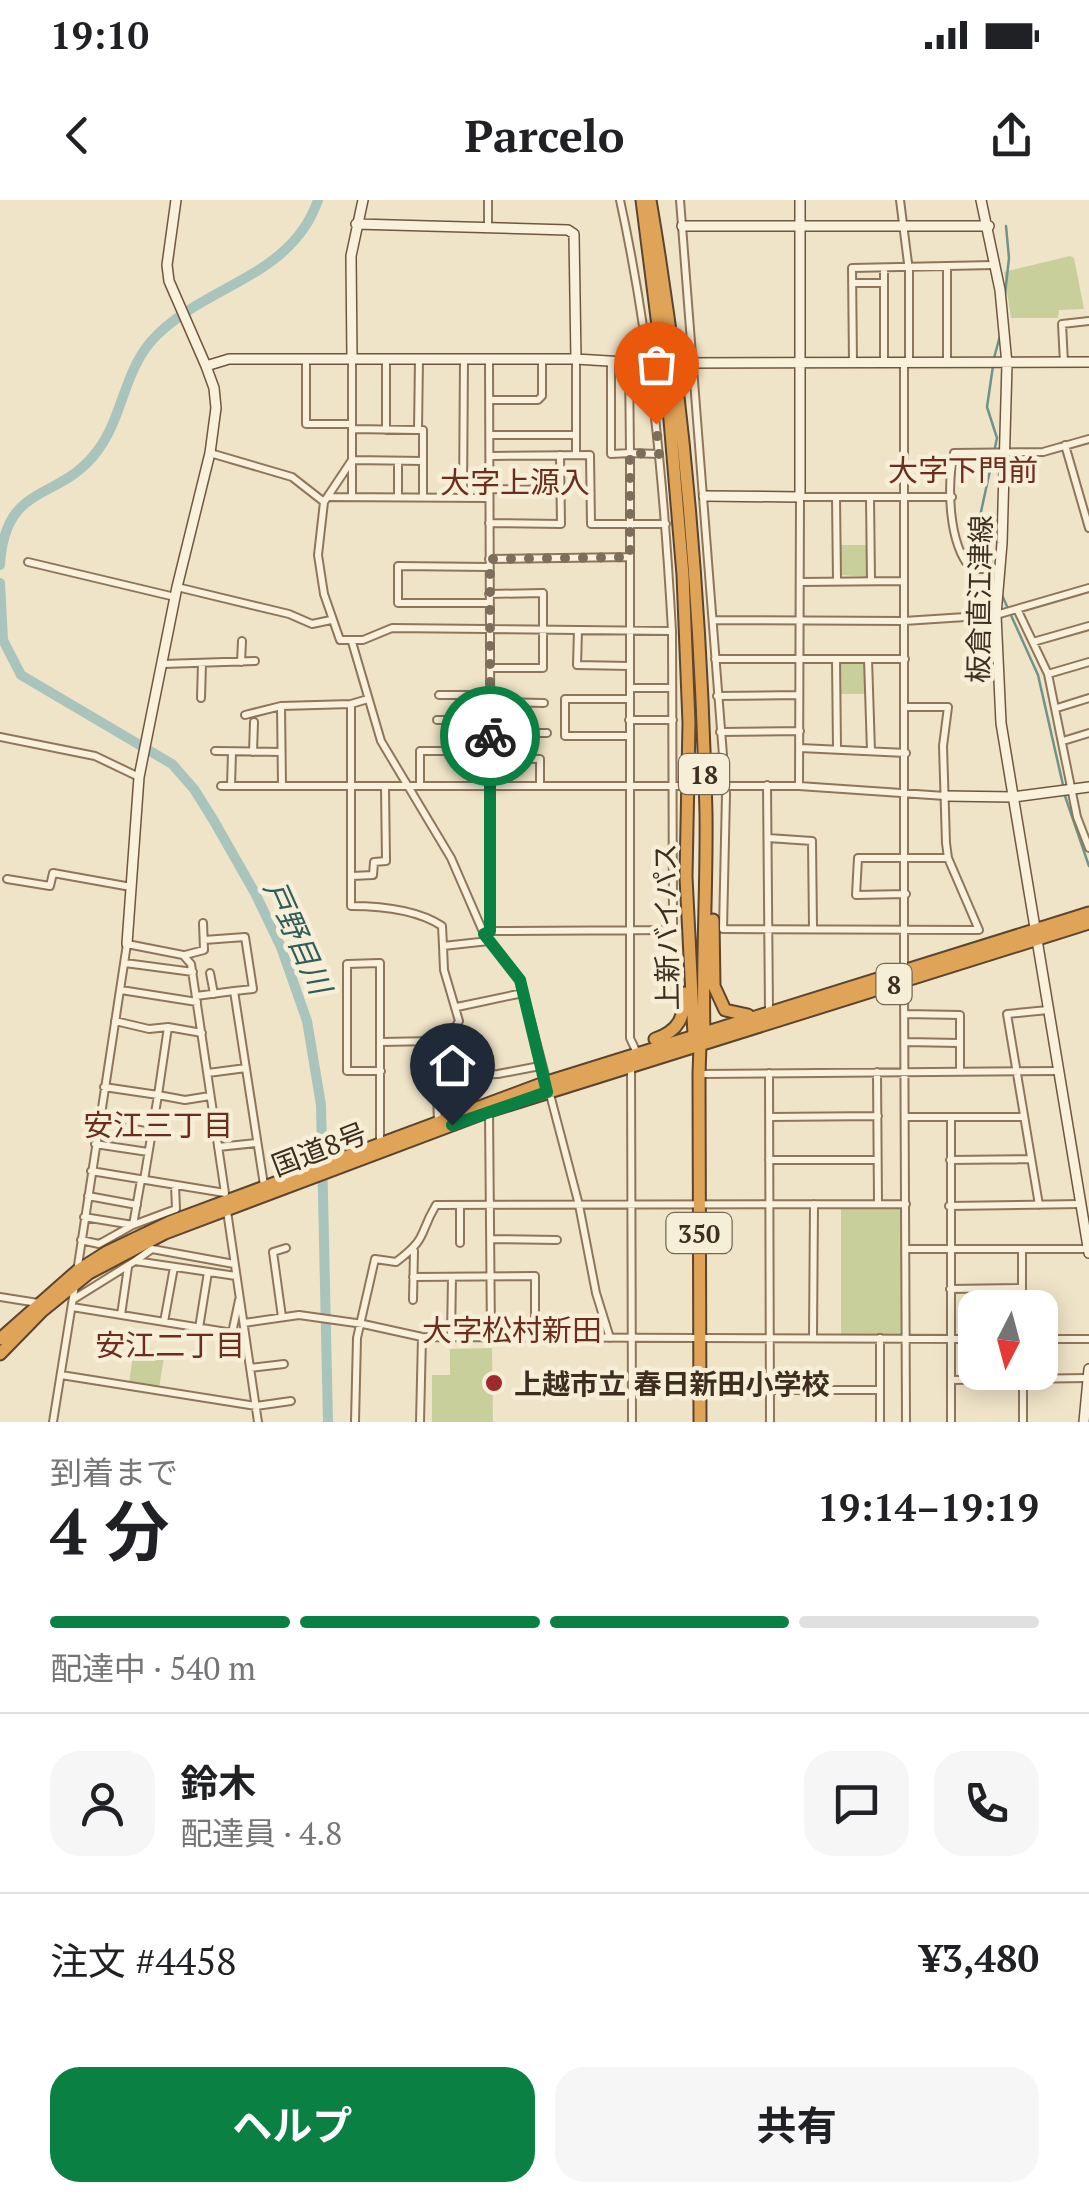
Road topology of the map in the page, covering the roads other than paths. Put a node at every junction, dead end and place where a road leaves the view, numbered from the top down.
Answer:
1 (176, 200) edge
2 (362, 200) edge
3 (488, 200) edge
4 (620, 200) edge
5 (639, 200) edge
6 (653, 200) edge
7 (680, 200) edge
8 (800, 200) edge
9 (900, 200) edge
10 (982, 200) edge
11 (356, 224) junction
12 (800, 225) junction
13 (682, 226) junction
14 (905, 226) junction
15 (989, 226) junction
16 (488, 228) junction
17 (996, 264) junction
18 (907, 266) junction
19 (947, 266) junction
20 (884, 268) junction
21 (852, 283) junction
22 (884, 284) junction
23 (1089, 322) edge
24 (352, 358) junction
25 (576, 358) junction
26 (306, 359) junction
27 (386, 359) junction
28 (419, 359) junction
29 (464, 359) junction
30 (489, 359) junction
31 (542, 360) junction
32 (610, 361) junction
33 (1089, 362) edge
34 (629, 363) junction
35 (680, 363) dead end
36 (1064, 363) junction
37 (653, 364) junction
38 (694, 364) junction
39 (799, 364) junction
40 (853, 364) junction
41 (884, 364) junction
42 (907, 364) junction
43 (947, 364) junction
44 (1007, 364) junction
45 (206, 366) junction
46 (490, 400) junction
47 (352, 426) junction
48 (386, 430) junction
49 (418, 430) junction
50 (576, 434) junction
51 (490, 436) junction
52 (1089, 439) edge
53 (1065, 446) junction
54 (1005, 452) junction
55 (210, 453) junction
56 (630, 453) junction
57 (659, 454) junction
58 (560, 455) junction
59 (576, 455) junction
60 (490, 456) junction
61 (352, 460) junction
62 (423, 461) junction
63 (398, 462) junction
64 (1089, 482) edge
65 (1076, 486) junction
66 (560, 490) junction
67 (489, 494) junction
68 (704, 496) junction
69 (905, 496) junction
70 (352, 497) junction
71 (423, 497) junction
72 (463, 497) junction
73 (836, 497) junction
74 (870, 497) junction
75 (952, 497) junction
76 (398, 498) junction
77 (800, 498) junction
78 (327, 500) junction
79 (1088, 517) edge
80 (490, 524) junction
81 (630, 524) junction
82 (666, 524) junction
83 (1089, 528) edge
84 (630, 557) junction
85 (28, 562) dead end
86 (490, 563) junction
87 (1000, 569) junction
88 (837, 580) junction
89 (871, 580) junction
90 (903, 580) junction
91 (800, 582) junction
92 (1089, 588) edge
93 (176, 592) junction
94 (489, 594) junction
95 (489, 604) junction
96 (1018, 609) junction
97 (996, 615) junction
98 (331, 620) junction
99 (713, 620) junction
100 (800, 620) junction
101 (904, 621) junction
102 (1089, 626) edge
103 (578, 630) junction
104 (490, 631) junction
105 (543, 631) junction
106 (630, 631) junction
107 (672, 631) junction
108 (242, 641) dead end
109 (352, 642) junction
110 (1033, 642) junction
111 (800, 658) junction
112 (715, 659) junction
113 (836, 659) junction
114 (868, 659) junction
115 (905, 659) junction
116 (255, 661) dead end
117 (241, 662) junction
118 (1089, 662) edge
119 (202, 663) junction
120 (163, 664) junction
121 (630, 666) junction
122 (490, 668) junction
123 (1048, 674) junction
124 (630, 688) junction
125 (672, 688) junction
126 (800, 695) junction
127 (439, 696) dead end
128 (717, 696) junction
129 (201, 698) dead end
130 (490, 698) junction
131 (1089, 698) edge
132 (368, 699) junction
133 (629, 700) junction
134 (544, 702) dead end
135 (351, 704) junction
136 (281, 706) junction
137 (906, 707) junction
138 (1056, 708) junction
139 (244, 715) dead end
140 (437, 720) dead end
141 (490, 720) junction
142 (630, 720) junction
143 (673, 720) junction
144 (254, 722) dead end
145 (800, 731) junction
146 (720, 732) junction
147 (490, 733) junction
148 (1089, 733) edge
149 (547, 734) dead end
150 (630, 736) junction
151 (0, 737) edge
152 (1063, 741) junction
153 (800, 748) junction
154 (836, 749) junction
155 (871, 751) junction
156 (215, 752) dead end
157 (232, 752) junction
158 (253, 752) junction
159 (282, 752) junction
160 (490, 754) junction
161 (906, 754) junction
162 (140, 772) junction
163 (724, 785) junction
164 (766, 785) junction
165 (220, 786) dead end
166 (231, 786) junction
167 (282, 786) junction
168 (410, 786) junction
169 (420, 786) junction
170 (490, 786) junction
171 (540, 786) junction
172 (629, 786) junction
173 (671, 786) junction
174 (681, 786) dead end
175 (714, 786) dead end
176 (799, 786) junction
177 (352, 787) junction
178 (385, 787) junction
179 (1089, 787) edge
180 (1072, 791) junction
181 (906, 793) junction
182 (944, 796) junction
183 (1013, 797) junction
184 (706, 806) junction
185 (768, 838) junction
186 (1089, 848) edge
187 (905, 857) junction
188 (948, 858) junction
189 (352, 876) junction
190 (686, 877) junction
191 (7, 880) dead end
192 (132, 887) junction
193 (906, 894) junction
194 (1089, 913) edge
195 (203, 923) dead end
196 (1089, 924) edge
197 (767, 928) junction
198 (812, 928) junction
199 (630, 930) junction
200 (906, 930) junction
201 (1036, 933) junction
202 (488, 935) junction
203 (204, 940) junction
204 (127, 944) junction
205 (443, 946) junction
206 (184, 956) junction
207 (124, 962) junction
208 (193, 972) junction
209 (210, 973) dead end
210 (904, 976) junction
211 (121, 990) junction
212 (234, 991) junction
213 (523, 993) junction
214 (214, 994) junction
215 (197, 999) junction
216 (457, 1007) junction
217 (1048, 1010) junction
218 (764, 1013) junction
219 (905, 1014) junction
220 (116, 1021) junction
221 (168, 1027) junction
222 (202, 1033) junction
223 (699, 1038) junction
224 (435, 1041) junction
225 (382, 1042) junction
226 (906, 1042) junction
227 (960, 1042) junction
228 (634, 1055) junction
229 (540, 1066) junction
230 (246, 1068) junction
231 (381, 1070) junction
232 (960, 1071) junction
233 (1016, 1071) junction
234 (1058, 1071) junction
235 (878, 1072) junction
236 (907, 1072) junction
237 (207, 1073) junction
238 (769, 1073) junction
239 (699, 1074) junction
240 (438, 1076) junction
241 (104, 1087) junction
242 (545, 1087) junction
243 (158, 1096) junction
244 (210, 1096) junction
245 (489, 1111) junction
246 (100, 1115) junction
247 (878, 1116) junction
248 (769, 1117) junction
249 (906, 1117) junction
250 (951, 1117) junction
251 (1023, 1117) junction
252 (438, 1122) junction
253 (153, 1124) junction
254 (380, 1142) junction
255 (257, 1143) junction
256 (96, 1144) junction
257 (218, 1147) junction
258 (148, 1152) junction
259 (768, 1160) junction
260 (878, 1160) junction
261 (950, 1160) junction
262 (1031, 1160) junction
263 (333, 1165) junction
264 (92, 1171) junction
265 (312, 1173) junction
266 (142, 1180) junction
267 (175, 1185) junction
268 (264, 1186) junction
269 (88, 1196) junction
270 (226, 1202) junction
271 (768, 1204) junction
272 (814, 1204) junction
273 (878, 1204) junction
274 (906, 1204) junction
275 (1081, 1204) junction
276 (136, 1205) junction
277 (578, 1205) junction
278 (630, 1205) junction
279 (699, 1205) junction
280 (1039, 1205) junction
281 (460, 1206) junction
282 (492, 1206) junction
283 (950, 1206) junction
284 (84, 1218) junction
285 (133, 1225) junction
286 (492, 1239) junction
287 (81, 1240) junction
288 (557, 1240) dead end
289 (460, 1243) dead end
290 (286, 1248) dead end
291 (414, 1249) junction
292 (906, 1249) junction
293 (950, 1249) junction
294 (1022, 1249) junction
295 (1089, 1251) edge
296 (132, 1263) junction
297 (234, 1264) junction
298 (174, 1267) junction
299 (208, 1272) junction
300 (236, 1276) junction
301 (491, 1276) junction
302 (76, 1277) junction
303 (413, 1277) junction
304 (452, 1277) junction
305 (1022, 1288) joint
306 (950, 1289) junction
307 (240, 1296) junction
308 (0, 1297) edge
309 (413, 1300) dead end
310 (38, 1303) junction
311 (72, 1303) junction
312 (121, 1315) junction
313 (282, 1318) junction
314 (164, 1322) junction
315 (244, 1323) junction
316 (363, 1324) junction
317 (199, 1328) junction
318 (232, 1333) junction
319 (245, 1335) junction
320 (422, 1337) junction
321 (452, 1337) junction
322 (490, 1337) junction
323 (535, 1337) junction
324 (631, 1337) junction
325 (699, 1337) junction
326 (610, 1338) junction
327 (769, 1338) junction
328 (813, 1338) junction
329 (880, 1338) junction
330 (906, 1338) junction
331 (950, 1338) junction
332 (958, 1338) edge
333 (0, 1339) edge
334 (1058, 1339) edge
335 (1089, 1340) edge
336 (0, 1354) edge
337 (284, 1364) dead end
338 (250, 1368) junction
339 (1089, 1369) edge
340 (61, 1375) junction
341 (1058, 1377) edge
342 (1088, 1378) edge
343 (950, 1380) junction
344 (958, 1380) edge
345 (770, 1390) junction
346 (880, 1390) junction
347 (1023, 1390) edge
348 (292, 1402) dead end
349 (256, 1406) junction
350 (53, 1422) edge
351 (258, 1422) edge
352 (355, 1422) edge
353 (420, 1422) edge
354 (632, 1422) edge
355 (700, 1422) edge
356 (770, 1422) edge
357 (880, 1422) edge
358 (906, 1422) edge
359 (951, 1422) edge
360 (1024, 1422) edge
361 (1084, 1422) edge

1 - 45 street
2 - 11 street
3 - 16 street
4 - 37 street
5 - 190 highway, 上新バイパス / 18
6 - 184 highway, 上新バイパス / 18
7 - 13 street
8 - 12 street
9 - 14 street
10 - 15 street, 板倉直江津線
11 - 16 street
11 - 24 street
12 - 13 street
12 - 14 street
12 - 39 street
13 - 38 street
14 - 15 street
14 - 18 street
15 - 17 street, 板倉直江津線
16 - 25 street
17 - 19 street
17 - 44 street, 板倉直江津線
18 - 19 street
18 - 20 street
18 - 42 street
19 - 43 street
20 - 21 street
20 - 22 street
21 - 22 street
21 - 40 street
22 - 41 street
23 - 36 street
24 - 26 street
24 - 27 street
24 - 47 street
25 - 31 street
25 - 32 street
25 - 50 street
26 - 45 street
26 - 47 street
27 - 28 street
27 - 48 street
28 - 29 street
28 - 49 street
29 - 30 street
29 - 72 street
30 - 31 street
30 - 46 street
31 - 46 street
32 - 34 street
32 - 56 street
33 - 36 street
34 - 37 street
34 - 56 street
35 - 38 street
36 - 44 street
37 - 57 street
38 - 39 street
38 - 68 street
39 - 40 street
39 - 77 street
40 - 41 street
41 - 42 street
42 - 43 street
42 - 69 street
43 - 44 street
44 - 54 street, 板倉直江津線
45 - 55 street
46 - 51 street
47 - 48 street
47 - 61 street
48 - 49 street
49 - 62 street
50 - 51 street
50 - 59 street
51 - 60 street
52 - 53 street
53 - 54 street
53 - 65 street
54 - 75 street
54 - 87 street, 板倉直江津線
55 - 78 street
55 - 93 street
56 - 57 street
56 - 81 street
57 - 82 street
58 - 59 street
58 - 60 street
58 - 66 street
59 - 81 street
60 - 67 street
61 - 63 street
61 - 70 street
61 - 78 street
62 - 63 street
62 - 71 street
63 - 76 street
64 - 65 street
65 - 79 street
66 - 67 street
66 - 80 street
67 - 72 street
67 - 80 street
68 - 77 street
68 - 99 street
69 - 74 street
69 - 75 street
69 - 90 street
70 - 76 street
70 - 78 street
71 - 72 street
71 - 76 street
73 - 74 street
73 - 77 street
73 - 88 street
74 - 89 street
75 - 87 street
77 - 91 street
78 - 98 street
79 - 83 street
80 - 86 street
81 - 82 street
81 - 84 street
82 - 107 street
84 - 86 street
84 - 106 street
85 - 93 street
86 - 94 street
86 - 95 street
87 - 97 street, 板倉直江津線
88 - 89 street
88 - 91 street
89 - 90 street
90 - 101 street
91 - 100 street
92 - 96 street
93 - 98 street
93 - 120 street
94 - 95 street
94 - 105 street
95 - 104 street
96 - 97 street
96 - 110 street
97 - 101 street
97 - 183 street, 板倉直江津線
98 - 109 street
99 - 100 street
99 - 112 street
100 - 101 street
100 - 111 street
101 - 115 street
102 - 110 street
103 - 105 street
103 - 106 street
103 - 121 street
104 - 105 street
104 - 109 street
104 - 122 street
105 - 122 street
106 - 107 street
106 - 121 street
107 - 125 street
108 - 117 street
109 - 132 street
110 - 123 street
111 - 112 street
111 - 113 street
111 - 126 street
112 - 128 street
113 - 114 street
113 - 154 street
114 - 115 street
114 - 155 street
115 - 137 street
116 - 117 street
117 - 119 street
118 - 123 street
119 - 120 street
119 - 129 street
120 - 162 street
121 - 124 street
122 - 130 street
123 - 138 street
124 - 125 street
124 - 133 street
125 - 143 street
126 - 128 street
126 - 145 street
127 - 130 street
128 - 146 street
130 - 134 street
130 - 141 street
131 - 138 street
132 - 135 street
132 - 168 street
133 - 142 street
133 - 150 street
135 - 136 street
135 - 177 street
136 - 139 street
136 - 159 street
137 - 161 street
137 - 182 street
138 - 152 street
140 - 141 street
141 - 147 street
142 - 143 street
142 - 150 street
143 - 173 street
144 - 158 street
145 - 146 street
145 - 153 street
146 - 163 street
147 - 149 street
147 - 160 street
148 - 152 street
150 - 172 street
151 - 162 street
152 - 180 street
153 - 154 street
153 - 176 street
154 - 155 street
155 - 161 street
156 - 157 street
157 - 158 street
157 - 166 street
158 - 159 street
159 - 167 street
160 - 169 street
160 - 170 street
160 - 171 street
161 - 181 street
162 - 192 street
163 - 164 street
163 - 175 street
163 - 197 street
164 - 176 street
164 - 185 street
165 - 166 street
166 - 167 street
167 - 177 street
168 - 169 street
168 - 178 street
168 - 202 street
169 - 170 street
170 - 171 street
170 - 202 street
171 - 172 street
172 - 173 street
172 - 199 street
173 - 174 street
173 - 199 street
176 - 181 street
177 - 178 street
177 - 189 street
178 - 189 street
179 - 180 street
180 - 183 street
180 - 186 street
181 - 182 street
181 - 187 street
182 - 183 street
182 - 188 street
183 - 201 street, 板倉直江津線
184 - 218 highway
184 - 223 highway, 上新バイパス / 18
185 - 197 street
185 - 198 street
187 - 188 street
187 - 193 street
187 - 193 street
188 - 200 street
189 - 205 street
190 - 223 highway, 上新バイパス / 18
190 - 228 highway
191 - 192 street
192 - 204 street
193 - 200 street
194 - 201 highway, 国道8号 / 8
195 - 203 street
196 - 201 highway, 国道8号 / 8
197 - 198 street
197 - 218 street
198 - 200 street
199 - 202 street
199 - 228 street
200 - 210 street
201 - 210 highway, 国道8号 / 8
201 - 217 street, 板倉直江津線
202 - 205 street
202 - 213 street
203 - 206 street
203 - 212 street
204 - 206 street
204 - 207 street
205 - 216 street
206 - 208 street
207 - 208 street
207 - 211 street
208 - 215 street
209 - 214 street
210 - 218 highway, 国道8号 / 8
210 - 219 street
210 - 223 highway, 国道8号 / 8
211 - 215 street
211 - 220 street
212 - 214 street
212 - 230 street
213 - 216 street
213 - 229 street
214 - 215 street
215 - 222 street
216 - 224 street
217 - 233 street
217 - 234 street, 板倉直江津線
218 - 223 highway, 国道8号 / 8
219 - 226 street
219 - 227 street
220 - 221 street
220 - 241 street
221 - 222 street
221 - 243 street
222 - 237 street
223 - 228 highway, 国道8号 / 8
223 - 239 highway, 350
224 - 225 street
224 - 240 street
225 - 231 street
225 - 231 street
226 - 227 street
226 - 236 street
227 - 232 street
228 - 242 highway, 国道8号 / 8
228 - 242 highway, 国道8号 / 8
228 - 278 street
229 - 240 street
229 - 242 street
230 - 237 street
230 - 255 street
231 - 254 street
232 - 233 street
232 - 236 street
233 - 234 street
233 - 251 street
234 - 275 street, 板倉直江津線
235 - 236 street
235 - 238 street
235 - 247 street
236 - 249 street
237 - 244 street
238 - 239 street
238 - 248 street
239 - 279 highway, 350
240 - 252 street
241 - 243 street
241 - 246 street
242 - 245 highway, 国道8号 / 8
242 - 252 highway, 国道8号 / 8
242 - 277 street
243 - 244 street
243 - 253 street
244 - 257 street
245 - 263 highway, 国道8号 / 8
245 - 282 street
246 - 253 street
246 - 256 street
247 - 248 street
247 - 260 street
248 - 259 street
249 - 250 street
249 - 274 street
250 - 251 street
250 - 261 street
251 - 262 street
252 - 254 highway, 国道8号 / 8
253 - 258 street
254 - 263 highway, 国道8号 / 8
255 - 257 street
255 - 268 street
256 - 258 street
256 - 264 street
257 - 270 street
258 - 266 street
259 - 260 street
259 - 271 street
260 - 273 street
261 - 262 street
261 - 283 street
262 - 280 street
263 - 265 highway, 国道8号 / 8
264 - 266 street
264 - 269 street
265 - 268 highway, 国道8号 / 8
265 - 270 highway, 国道8号 / 8
266 - 267 street
266 - 276 street
267 - 270 street
267 - 285 street
268 - 270 highway, 国道8号 / 8
269 - 276 street
269 - 284 street
270 - 297 street
270 - 302 highway, 国道8号 / 8
271 - 272 street
271 - 279 street
271 - 327 street
272 - 273 street
272 - 328 street
273 - 274 street
274 - 292 street
275 - 280 street
275 - 295 street, 板倉直江津線
276 - 285 street
277 - 278 street
277 - 282 street
277 - 326 street
278 - 279 street
278 - 324 street
279 - 325 highway, 350
280 - 283 street
281 - 282 street
281 - 289 street
281 - 291 street
282 - 286 street
283 - 293 street
284 - 285 street
284 - 287 street
285 - 287 street
286 - 288 street
286 - 301 street
287 - 302 street
290 - 313 street
291 - 303 street
291 - 316 street
292 - 293 street
292 - 330 street
293 - 294 street
293 - 306 street
294 - 295 street
294 - 305 street
296 - 297 street
296 - 298 street
296 - 311 street
296 - 312 street
297 - 300 street
298 - 299 street
298 - 314 street
299 - 300 street
299 - 317 street
300 - 307 street
301 - 304 street
301 - 322 street
301 - 323 street
302 - 310 highway, 国道8号 / 8
302 - 311 street
302 - 336 highway, 国道8号 / 8
303 - 304 street
303 - 309 street
304 - 321 street
305 - 306 street
306 - 331 street
307 - 315 street
307 - 318 street
308 - 310 street
310 - 333 highway, 国道8号 / 8
311 - 312 street
311 - 340 street
312 - 314 street
313 - 315 street
313 - 316 street
314 - 317 street
315 - 319 street
316 - 320 street
316 - 352 street
317 - 318 street
318 - 319 street
319 - 338 street
320 - 321 street
320 - 353 street
321 - 322 street
322 - 323 street
323 - 326 street
324 - 325 street
324 - 326 street
324 - 354 street
325 - 327 street
325 - 355 highway, 350
327 - 328 street
327 - 345 street
328 - 329 street
329 - 330 street
329 - 346 street
330 - 331 street
330 - 358 street
331 - 332 street
331 - 343 street
334 - 335 street
337 - 338 street
338 - 349 street
339 - 342 street
340 - 349 street
340 - 350 street
341 - 342 street
342 - 361 street
343 - 344 street
343 - 359 street
345 - 346 street
345 - 356 street
346 - 357 street
347 - 360 street
348 - 349 street
349 - 351 street

